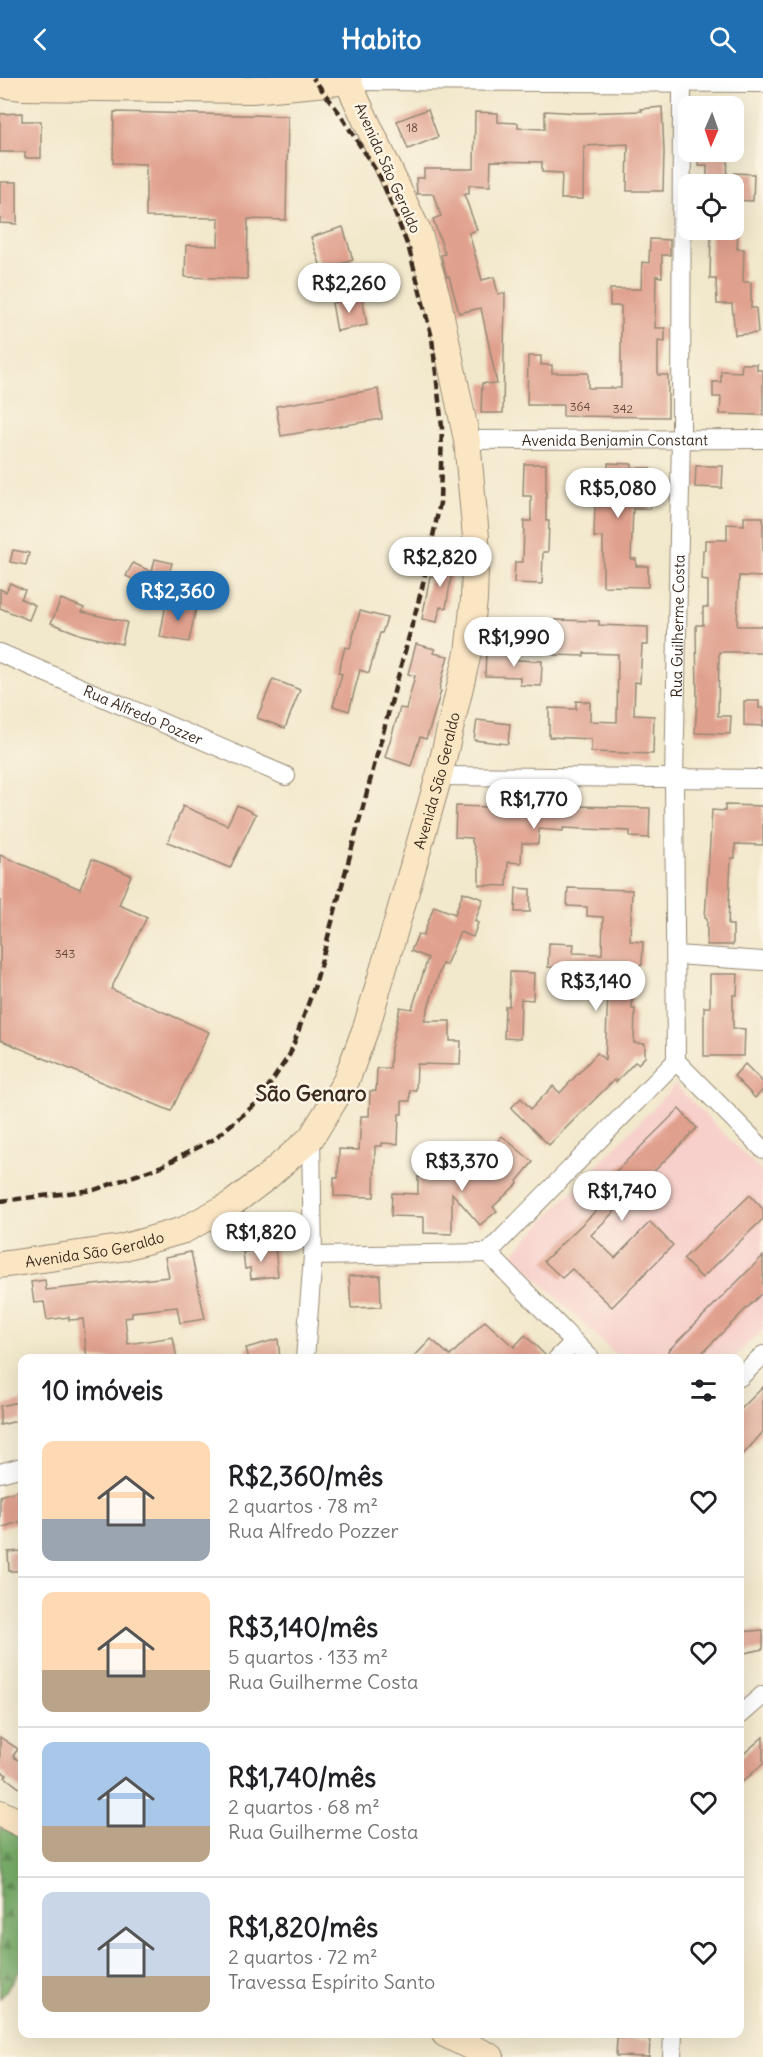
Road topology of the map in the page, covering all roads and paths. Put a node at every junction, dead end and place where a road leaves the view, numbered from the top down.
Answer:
1 (357, 79) edge
2 (504, 80) edge
3 (682, 82) junction
4 (114, 83) edge
5 (763, 83) edge
6 (0, 84) edge
7 (681, 438) junction
8 (763, 439) edge
9 (467, 440) junction
10 (0, 653) edge
11 (285, 776) dead end
12 (439, 776) junction
13 (674, 778) junction
14 (763, 779) edge
15 (676, 955) junction
16 (763, 961) edge
17 (676, 1061) junction
18 (311, 1138) junction
19 (763, 1149) edge
20 (488, 1253) junction
21 (314, 1256) junction
22 (0, 1264) edge
23 (574, 1342) junction
24 (304, 1354) edge
25 (562, 1354) edge
26 (586, 1354) edge
27 (763, 1355) edge
28 (744, 1373) edge
29 (18, 1468) edge
30 (0, 1473) edge
31 (763, 1695) edge
32 (744, 1712) edge
33 (0, 1812) edge
34 (18, 1822) edge
35 (453, 2038) edge
36 (672, 2038) edge
37 (491, 2057) edge
38 (672, 2057) edge

1 - 2 street
1 - 4 street
1 - 9 street, Avenida São Geraldo
2 - 3 street
3 - 5 street
3 - 7 street, Rua Guilherme Costa
4 - 6 street
7 - 8 street, Avenida Benjamin Constant
7 - 9 street, Avenida Benjamin Constant
7 - 13 street, Rua Guilherme Costa
9 - 12 street, Avenida São Geraldo
10 - 11 street, Rua Alfredo Pozzer
12 - 13 street
12 - 18 street, Avenida São Geraldo
13 - 14 street
13 - 15 street, Rua Guilherme Costa
15 - 16 street
15 - 17 street, Rua Guilherme Costa
17 - 19 street
17 - 20 street
18 - 21 street
18 - 22 street, Avenida São Geraldo
20 - 21 street
20 - 23 street
21 - 24 street
23 - 25 street
23 - 26 street
27 - 28 street
29 - 30 street
31 - 32 street
33 - 34 street
35 - 37 street
36 - 38 street

